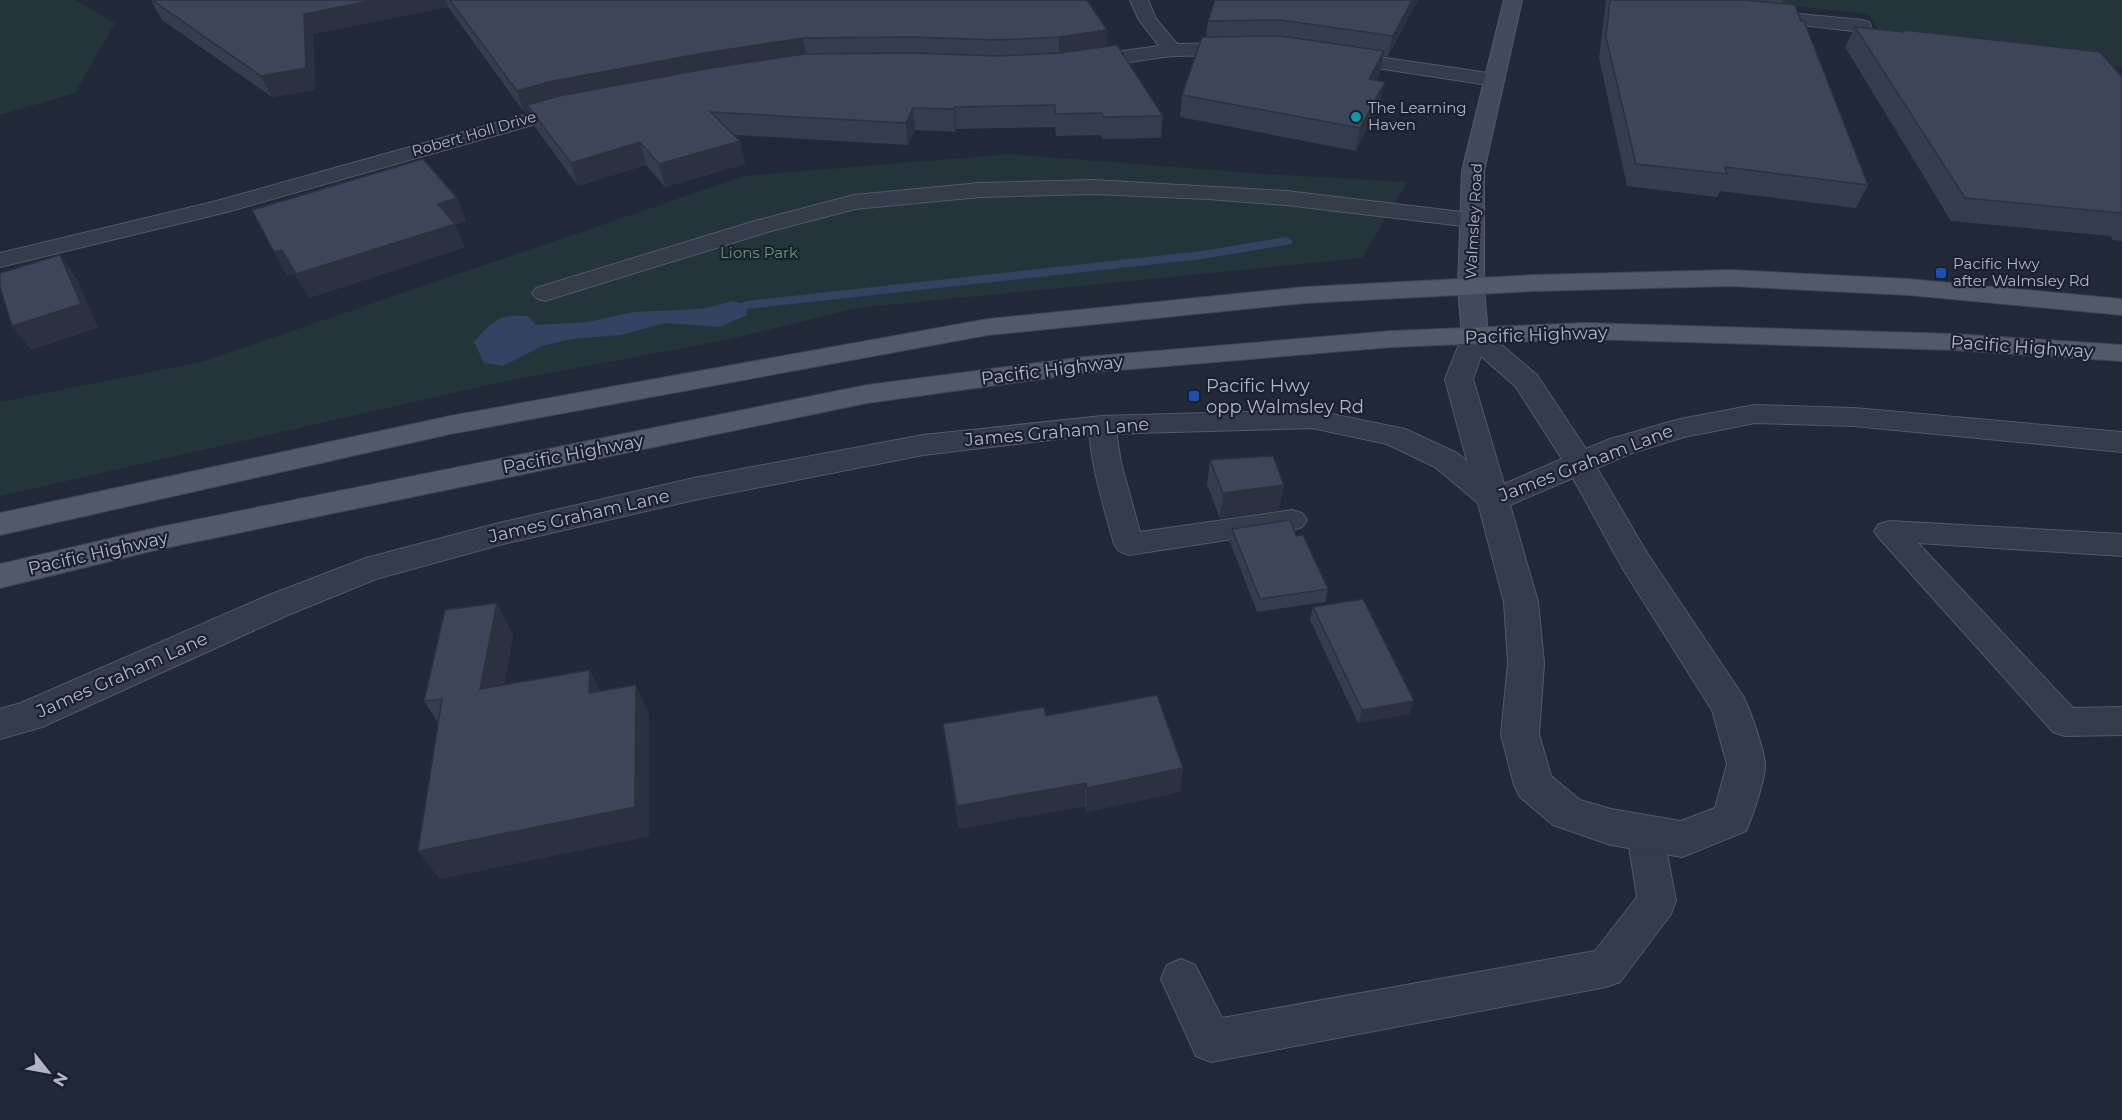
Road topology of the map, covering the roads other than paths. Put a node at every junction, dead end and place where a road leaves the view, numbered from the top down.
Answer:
1 (1139, 0) edge
2 (1513, 0) edge
3 (1734, 12) edge
4 (1863, 26) edge
5 (1266, 49) edge
6 (1172, 50) junction
7 (1324, 55) edge
8 (1059, 66) edge
9 (1495, 80) junction
10 (594, 103) edge
11 (1471, 220) junction
12 (0, 260) edge
13 (1471, 286) junction
14 (545, 292) dead end
15 (2122, 307) edge
16 (1475, 338) junction
17 (2122, 353) edge
18 (1102, 425) junction
19 (2120, 444) edge
20 (1579, 462) junction
21 (1494, 500) junction
22 (1292, 520) edge
23 (0, 524) edge
24 (2122, 545) edge
25 (0, 576) edge
26 (2122, 721) edge
27 (0, 724) edge
28 (1645, 833) junction
29 (1180, 980) dead end

1 - 6 street
2 - 9 street, Walmsley Road
3 - 4 street
5 - 6 street
6 - 8 street
7 - 9 street
9 - 11 street, Walmsley Road
10 - 12 street, Robert Holl Drive
11 - 13 street, Walmsley Road
11 - 14 street
13 - 15 main road
13 - 16 street, Walmsley Road
13 - 23 main road
16 - 17 main road, Pacific Highway
16 - 20 street
16 - 21 street
16 - 25 main road, Pacific Highway
18 - 21 street, James Graham Lane
18 - 22 lane
18 - 27 street, James Graham Lane
19 - 20 street, James Graham Lane
20 - 21 street, James Graham Lane
20 - 28 street
21 - 28 street
24 - 26 lane
28 - 29 lane

